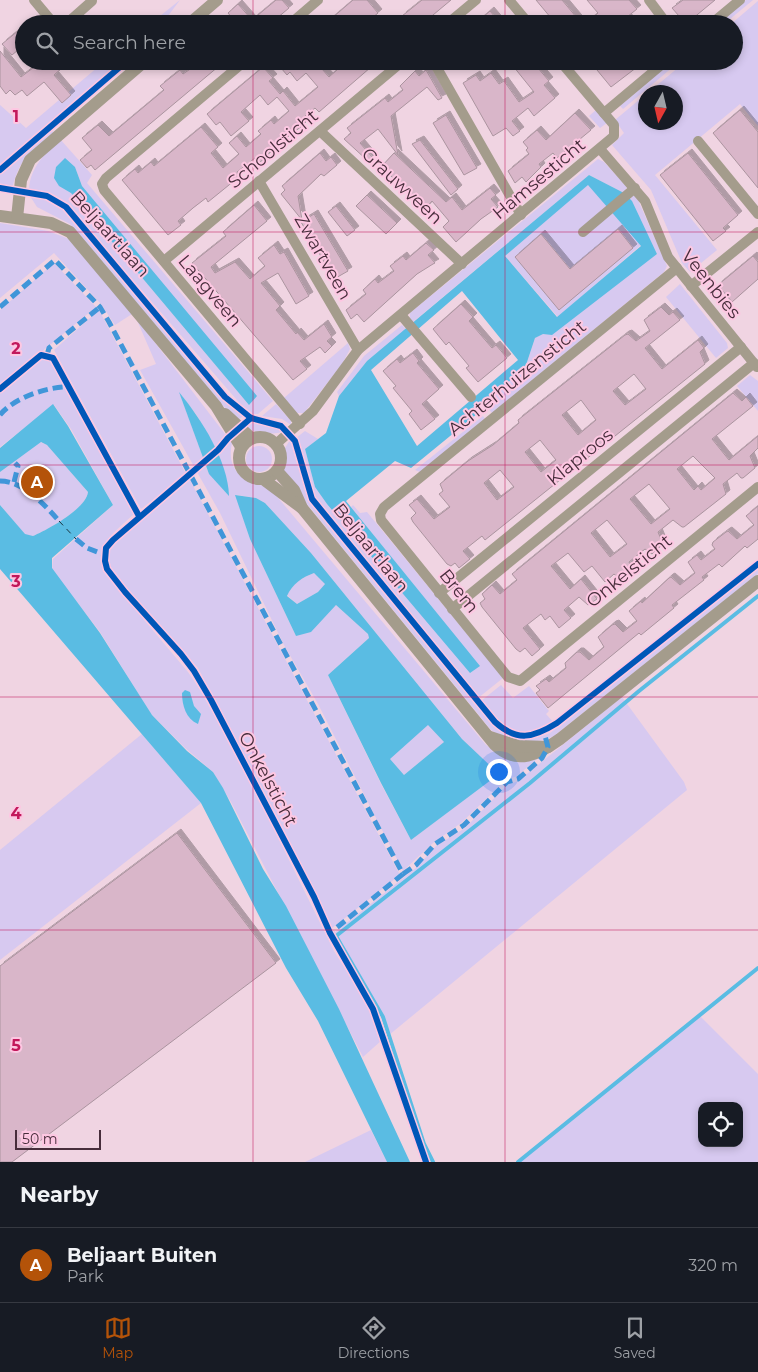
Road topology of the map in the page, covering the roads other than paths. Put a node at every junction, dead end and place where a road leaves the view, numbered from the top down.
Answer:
1 (34, 0) edge
2 (217, 0) edge
3 (318, 0) edge
4 (476, 0) edge
5 (509, 0) edge
6 (649, 0) edge
7 (740, 0) edge
8 (92, 1) dead end
9 (46, 15) edge
10 (76, 15) edge
11 (200, 15) edge
12 (300, 15) edge
13 (458, 15) edge
14 (522, 15) edge
15 (660, 15) edge
16 (722, 15) edge
17 (135, 70) edge
18 (234, 70) edge
19 (392, 70) edge
20 (438, 70) edge
21 (568, 70) edge
22 (655, 70) edge
23 (604, 113) junction
24 (320, 131) junction
25 (698, 141) dead end
26 (600, 149) junction
27 (259, 181) junction
28 (631, 191) junction
29 (521, 214) junction
30 (758, 214) edge
31 (0, 216) edge
32 (17, 218) junction
33 (583, 232) dead end
34 (758, 232) edge
35 (164, 261) junction
36 (462, 264) junction
37 (677, 268) junction
38 (691, 286) junction
39 (404, 318) junction
40 (741, 347) junction
41 (358, 350) junction
42 (756, 365) edge
43 (471, 397) dead end
44 (300, 424) junction
45 (246, 442) junction
46 (276, 444) junction
47 (277, 471) junction
48 (263, 479) junction
49 (758, 487) edge
50 (302, 508) junction
51 (380, 514) joint
52 (758, 581) edge
53 (439, 593) junction
54 (452, 609) junction
55 (520, 681) joint

1 - 9 street
2 - 11 street
3 - 12 street
4 - 13 street
5 - 14 street
6 - 15 street
7 - 16 street
8 - 10 street
17 - 32 street
18 - 35 street, Laagveen
19 - 24 street, Schoolsticht
20 - 29 street
21 - 23 street
22 - 23 street
23 - 26 street, Hamsesticht
24 - 27 street, Schoolsticht
24 - 36 street, Grauwveen
25 - 30 street
26 - 28 street, Veenbies
26 - 29 street, Hamsesticht
27 - 35 street, Schoolsticht
27 - 41 street, Zwartveen
28 - 33 street
28 - 37 street, Veenbies
29 - 36 street, Hamsesticht
31 - 32 street, Beljaartlaan
32 - 45 street, Beljaartlaan
34 - 38 street
35 - 44 street, Laagveen
36 - 39 street, Hamsesticht
37 - 38 street, Veenbies
37 - 51 street, Achterhuizensticht
38 - 40 street, Veenbies
39 - 41 street, Hamsesticht
39 - 43 street
40 - 42 street, Veenbies
40 - 53 street, Klaproos
41 - 44 street, Hamsesticht
42 - 54 street, Klaproos
44 - 46 street, Hamsesticht
45 - 46 street
45 - 48 street
46 - 47 street
47 - 48 street
47 - 50 street, Beljaartlaan
48 - 50 street, Beljaartlaan
49 - 55 street, Onkelsticht
50 - 52 street, Beljaartlaan
51 - 53 street, Brem
53 - 54 street, Brem
54 - 55 street, Brem

